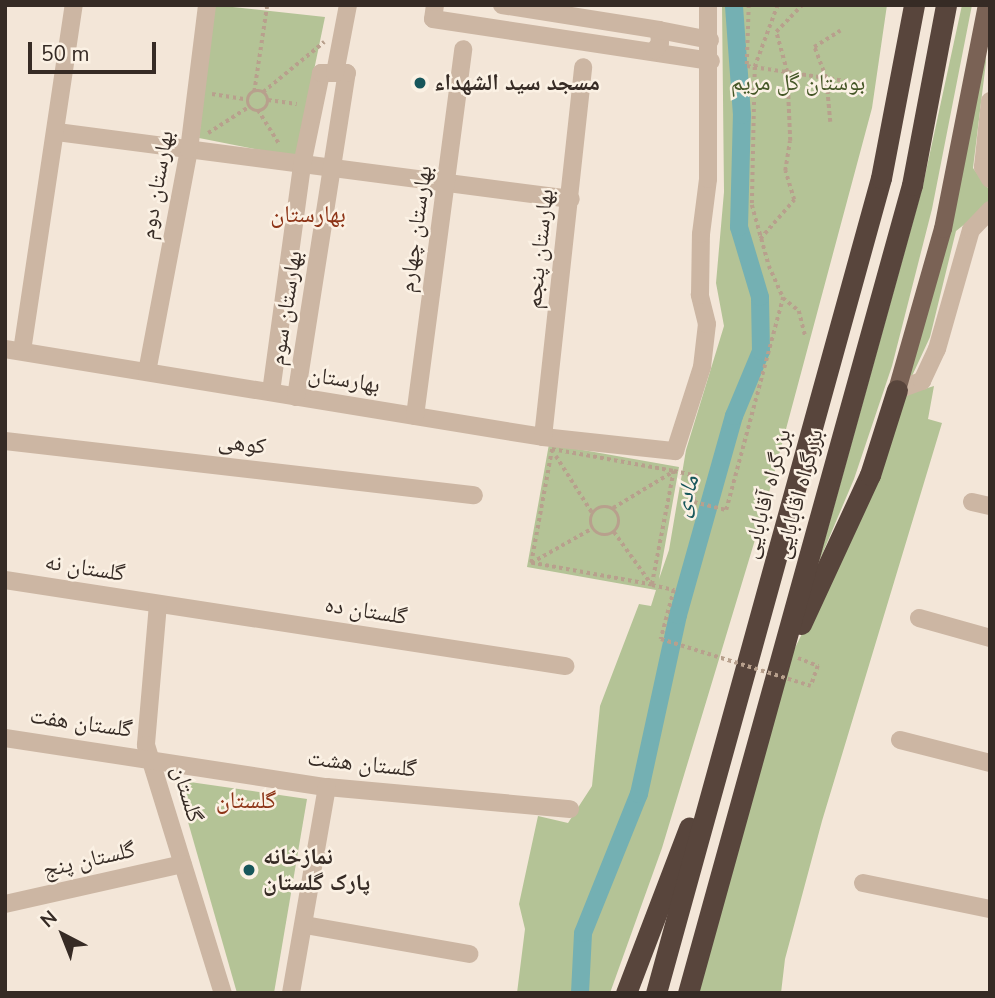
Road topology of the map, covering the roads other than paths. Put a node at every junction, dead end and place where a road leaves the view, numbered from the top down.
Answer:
1 (74, 5) edge
2 (207, 5) edge
3 (348, 5) edge
4 (502, 5) edge
5 (708, 5) edge
6 (914, 5) edge
7 (946, 5) edge
8 (430, 6) edge
9 (986, 7) edge
10 (990, 29) edge
11 (659, 30) junction
12 (710, 40) junction
13 (463, 49) dead end
14 (655, 51) junction
15 (710, 61) junction
16 (583, 67) dead end
17 (335, 73) junction
18 (990, 101) edge
19 (57, 132) junction
20 (189, 147) junction
21 (296, 164) junction
22 (333, 169) junction
23 (990, 179) edge
24 (448, 184) junction
25 (570, 199) junction
26 (990, 210) edge
27 (14, 350) edge
28 (147, 372) junction
29 (897, 390) junction
30 (271, 392) junction
31 (296, 397) junction
32 (415, 416) junction
33 (5, 441) edge
34 (547, 443) junction
35 (474, 495) dead end
36 (5, 580) edge
37 (158, 604) junction
38 (919, 618) dead end
39 (990, 638) edge
40 (781, 664) junction
41 (565, 666) dead end
42 (733, 715) junction
43 (5, 738) edge
44 (900, 740) dead end
45 (150, 757) junction
46 (990, 763) edge
47 (327, 787) junction
48 (570, 808) dead end
49 (183, 864) junction
50 (863, 883) dead end
51 (5, 904) edge
52 (990, 909) edge
53 (305, 925) junction
54 (469, 954) dead end
55 (223, 993) edge
56 (291, 993) edge
57 (626, 993) edge
58 (656, 993) edge
59 (688, 993) edge

1 - 19 street
2 - 20 street, بهارستان دوم
3 - 17 street
4 - 11 street
5 - 12 street
6 - 42 highway, بزرگراه آقابابایی
7 - 40 highway, بزرگراه اقابابایی
8 - 14 street
9 - 10 street
9 - 29 main road
11 - 12 street
11 - 14 street
12 - 15 street
13 - 24 street, بهارستان چهارم
14 - 15 street
15 - 34 street, بهارستان
16 - 25 street, بهارستان پنجم
17 - 21 street, بهارستان سوم
17 - 22 street, بهارستان سوم
18 - 23 street
19 - 20 street
19 - 27 street
20 - 21 street
20 - 28 street, بهارستان دوم
21 - 22 street
21 - 30 street, بهارستان سوم
22 - 24 street
22 - 31 street, بهارستان سوم
24 - 25 street
24 - 32 street, بهارستان چهارم
25 - 34 street, بهارستان پنجم
26 - 29 street
27 - 28 street, بهارستان
28 - 30 street, بهارستان
29 - 40 highway
30 - 31 street, بهارستان
31 - 32 street, بهارستان
32 - 34 street, بهارستان
33 - 35 street, کوهی
36 - 37 street, گلستان نه
37 - 41 street, گلستان ده
37 - 45 street, گلستان
38 - 39 street
40 - 59 highway, بزرگراه اقابابایی
42 - 57 highway
42 - 58 highway, بزرگراه آقابابایی
43 - 45 street, گلستان هفت
44 - 46 street
45 - 47 street, گلستان هشت
45 - 49 street, گلستان
47 - 48 street, گلستان هشت
47 - 53 street
49 - 51 street, گلستان پنج
49 - 55 street, گلستان
50 - 52 street
53 - 54 street
53 - 56 street

